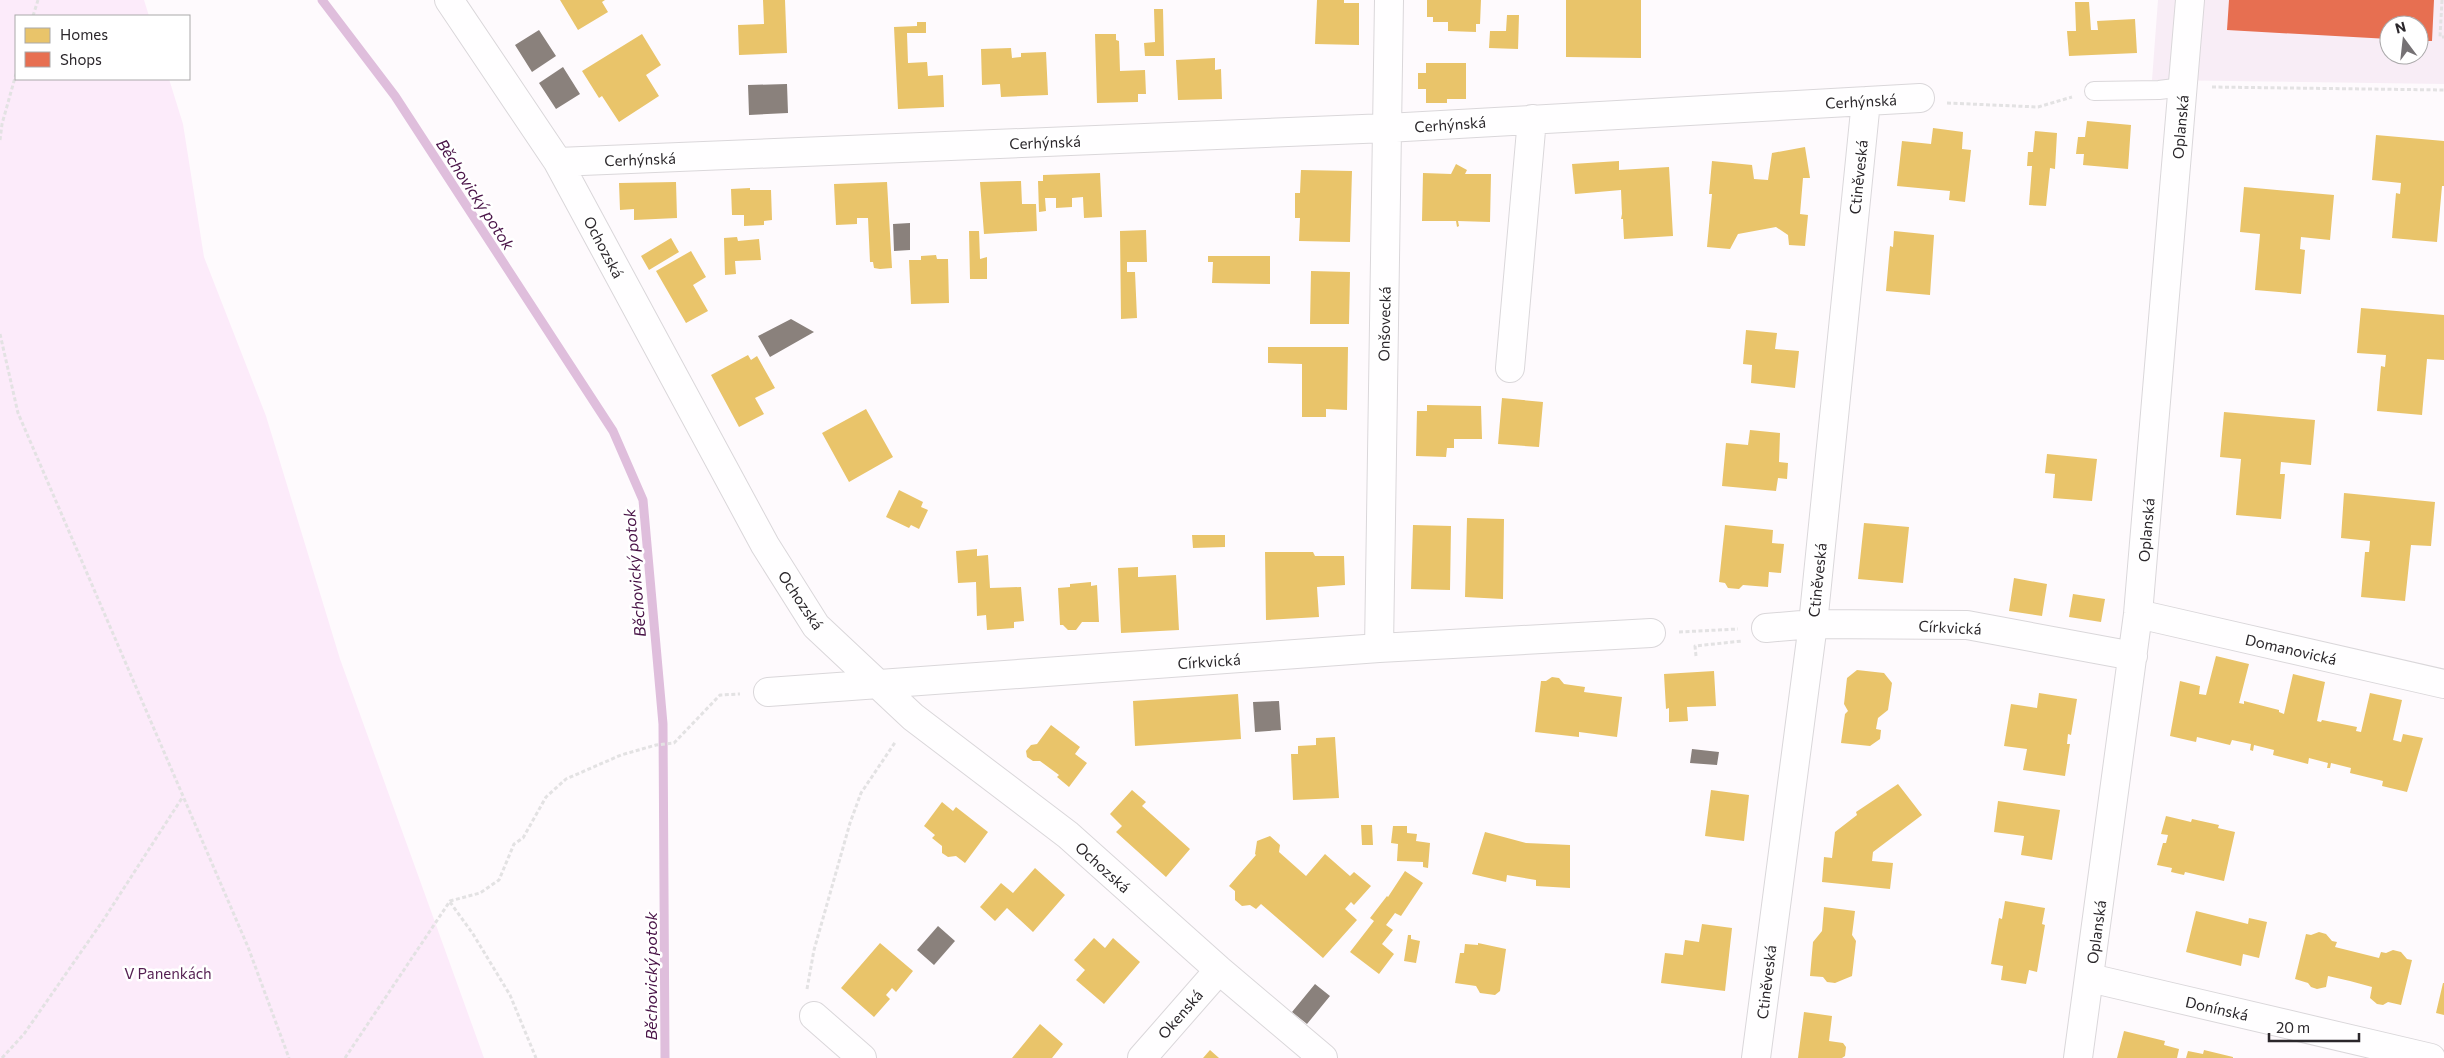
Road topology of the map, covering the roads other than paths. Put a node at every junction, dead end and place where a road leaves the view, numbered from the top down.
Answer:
1 (449, 0) edge
2 (1389, 0) edge
3 (2190, 0) edge
4 (2183, 87) junction
5 (2094, 91) road end
6 (1920, 98) road end
7 (1866, 100) junction
8 (1532, 119) junction
9 (1387, 128) junction
10 (558, 162) junction
11 (1510, 368) dead end
12 (2138, 614) junction
13 (1813, 624) junction
14 (1766, 628) road end
15 (1651, 633) road end
16 (1379, 648) junction
17 (2133, 656) junction
18 (2444, 684) edge
19 (878, 685) junction
20 (768, 692) road end
21 (1219, 970) junction
22 (2090, 978) junction
23 (814, 1016) road end
24 (862, 1058) edge
25 (1142, 1058) edge
26 (1323, 1058) edge
27 (1756, 1058) edge
28 (2078, 1058) edge
29 (2431, 1058) edge

1 - 10 street, Ochozská
2 - 9 street, Onšovecká
3 - 4 street, Oplanská
4 - 5 lane
4 - 12 street, Oplanská
6 - 7 street, Cerhýnská
7 - 8 street, Cerhýnská
7 - 13 street, Ctiněveská
8 - 9 street, Cerhýnská
8 - 11 street
9 - 10 street, Cerhýnská
9 - 16 street, Onšovecká
10 - 19 street, Ochozská
12 - 17 street, Oplanská
12 - 18 street, Domanovická
13 - 14 street, Církvická
13 - 17 street, Církvická
13 - 27 street, Ctiněveská
15 - 16 street, Církvická
16 - 19 street, Církvická
17 - 22 street, Oplanská
19 - 20 street, Církvická
19 - 21 street, Ochozská
21 - 25 street, Okenská
21 - 26 street, Ochozská
22 - 28 street, Oplanská
22 - 29 street, Donínská
23 - 24 street

